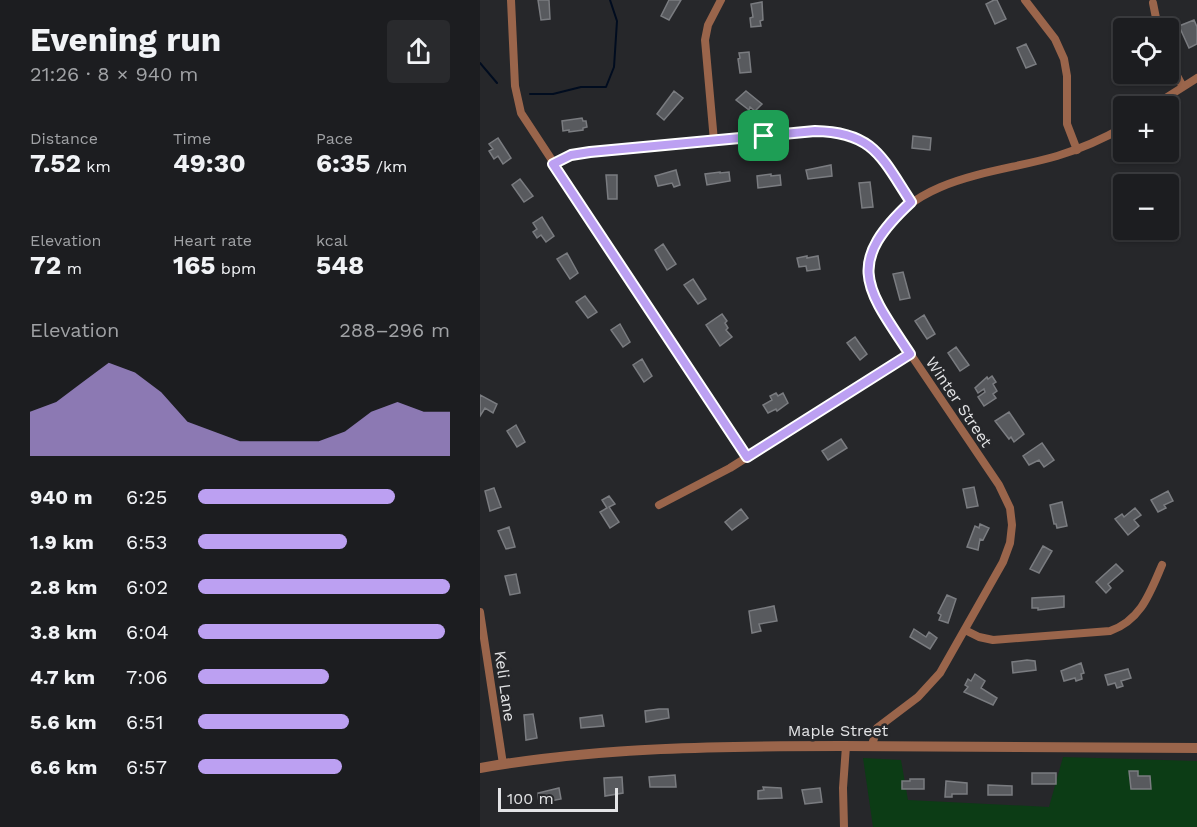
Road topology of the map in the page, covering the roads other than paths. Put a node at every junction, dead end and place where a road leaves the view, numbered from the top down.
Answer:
1 (511, 0) edge
2 (721, 0) edge
3 (1025, 0) edge
4 (1153, 3) dead end
5 (1156, 18) edge
6 (1197, 78) edge
7 (1179, 80) edge
8 (1183, 87) junction
9 (1169, 96) edge
10 (1113, 132) edge
11 (714, 141) junction
12 (1077, 150) junction
13 (553, 164) junction
14 (911, 202) junction
15 (910, 354) junction
16 (747, 457) junction
17 (659, 505) dead end
18 (1162, 565) dead end
19 (480, 612) edge
20 (965, 630) junction
21 (872, 745) junction
22 (846, 746) junction
23 (1197, 748) edge
24 (502, 764) junction
25 (480, 768) edge
26 (844, 827) edge

1 - 13 street
2 - 11 street
3 - 12 street
4 - 5 street
6 - 8 street
7 - 8 street
8 - 9 street
10 - 12 street, Winter Street
11 - 13 street
11 - 14 street
12 - 14 street, Winter Street
13 - 16 street
14 - 15 street, Winter Street
15 - 16 street
15 - 20 street, Winter Street
16 - 17 street
18 - 20 street
19 - 24 street, Keli Lane
20 - 21 street, Winter Street
21 - 22 street, Maple Street
21 - 23 street, Maple Street
22 - 24 street, Maple Street
22 - 26 street
24 - 25 street, Maple Street

